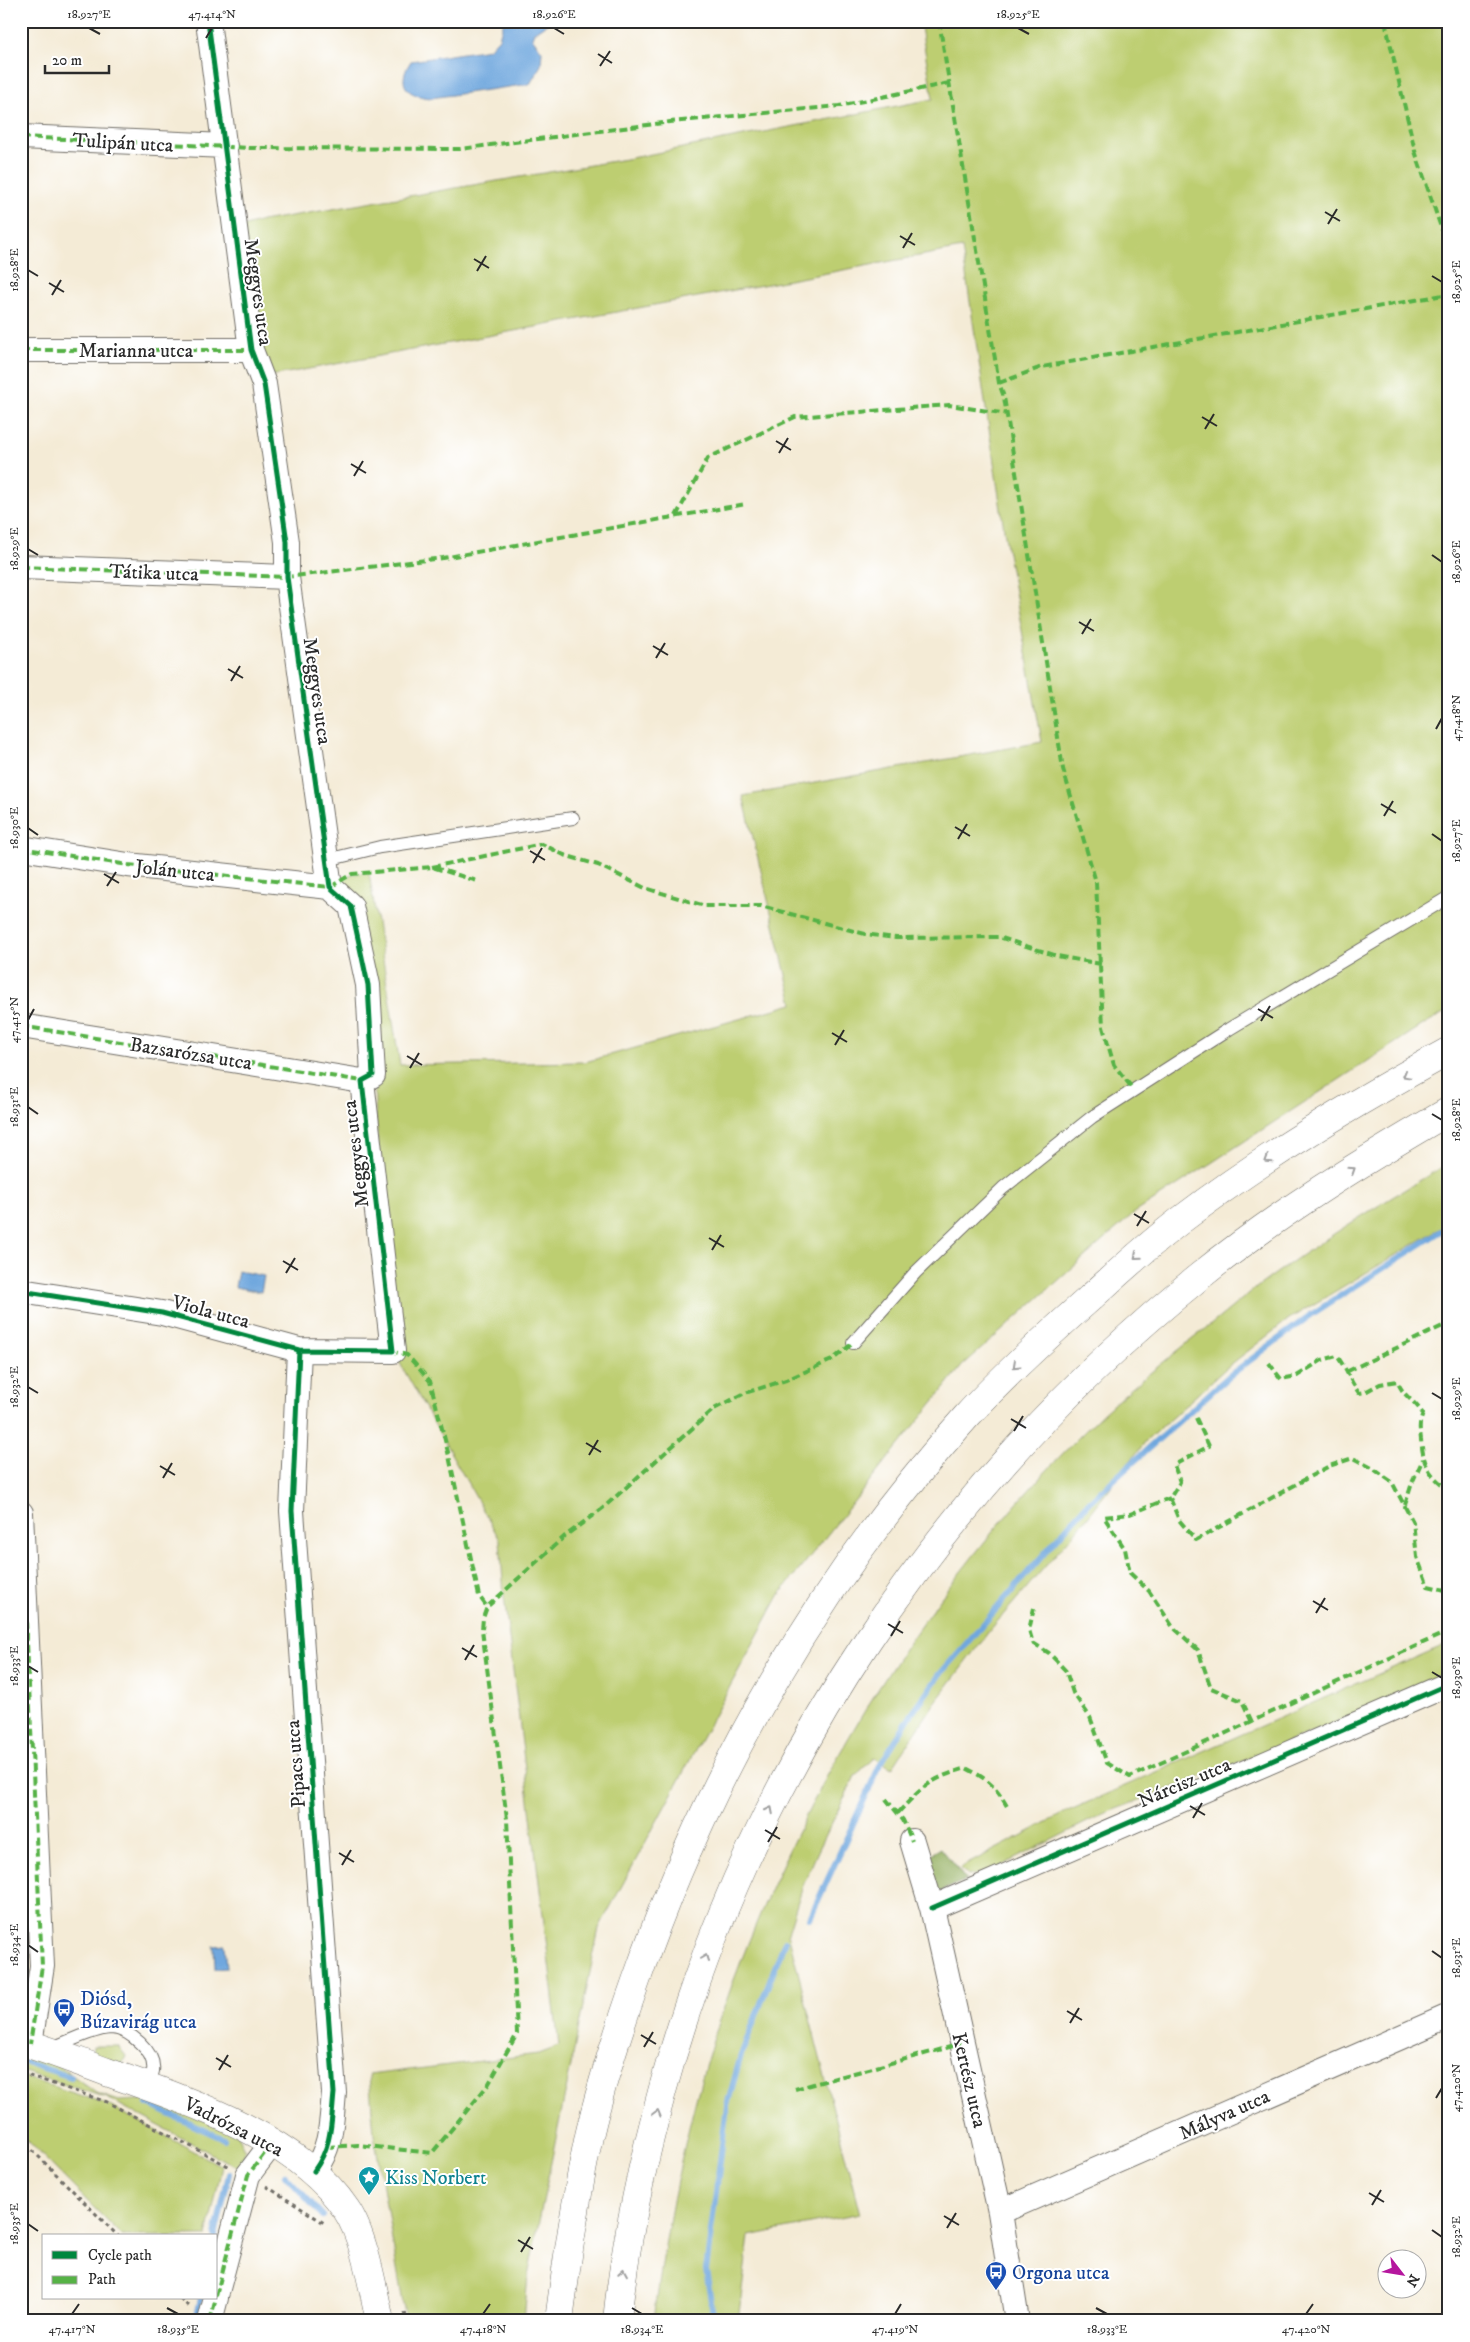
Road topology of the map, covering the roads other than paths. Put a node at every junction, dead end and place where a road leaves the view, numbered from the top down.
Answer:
1 (208, 21) edge
2 (21, 137) edge
3 (225, 146) junction
4 (21, 350) edge
5 (251, 350) junction
6 (21, 567) edge
7 (287, 577) junction
8 (573, 818) dead end
9 (21, 848) edge
10 (327, 860) junction
11 (330, 887) junction
12 (1449, 897) edge
13 (21, 1026) edge
14 (1449, 1051) edge
15 (362, 1081) junction
16 (1449, 1111) edge
17 (21, 1291) edge
18 (853, 1342) dead end
19 (298, 1350) junction
20 (393, 1351) joint
21 (21, 1513) edge
22 (1449, 1684) edge
23 (912, 1841) dead end
24 (932, 1908) junction
25 (1449, 2016) edge
26 (33, 2045) edge
27 (147, 2086) junction
28 (273, 2142) junction
29 (314, 2172) junction
30 (1000, 2212) junction
31 (218, 2289) edge
32 (215, 2300) edge
33 (1012, 2320) edge
34 (210, 2321) edge
35 (380, 2321) edge
36 (559, 2321) edge
37 (617, 2321) edge

1 - 3 street, Meggyes utca
2 - 3 street, Tulipán utca
3 - 5 street, Meggyes utca
4 - 5 street, Marianna utca
5 - 7 street, Meggyes utca
6 - 7 street, Tátika utca
7 - 10 street, Meggyes utca
8 - 10 lane
9 - 11 street, Jolán utca
10 - 11 street, Meggyes utca
11 - 15 street, Meggyes utca
12 - 18 lane
13 - 15 street, Bazsarózsa utca
14 -> 36 main road
15 - 20 street, Meggyes utca
37 -> 16 main road
17 - 19 street, Viola utca
19 - 20 street, Viola utca
19 - 29 street, Pipacs utca
21 - 26 street
22 - 24 street, Nárcisz utca
23 - 24 street, Kertész utca
24 - 30 street, Kertész utca
25 - 30 street, Mályva utca
26 - 27 main road, Vadrózsa utca
26 - 27 lane
27 - 28 main road, Vadrózsa utca
28 - 29 main road, Vadrózsa utca
28 - 31 street
29 - 35 main road, Vadrózsa utca
30 - 33 street, Kertész utca
32 - 34 street

